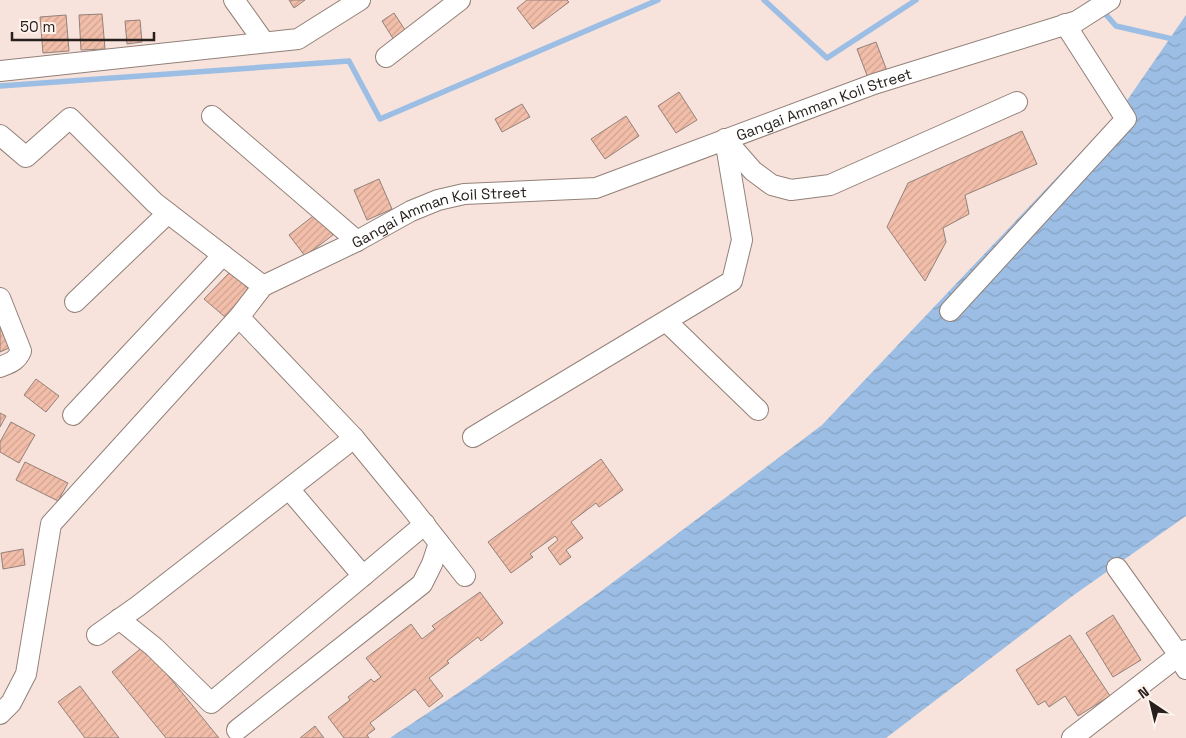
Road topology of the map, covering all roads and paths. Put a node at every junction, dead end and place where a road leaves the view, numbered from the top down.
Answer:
1 (234, 0) edge
2 (359, 0) edge
3 (460, 0) edge
4 (1108, 1) edge
5 (1071, 22) junction
6 (264, 42) junction
7 (386, 57) dead end
8 (0, 71) edge
9 (1017, 102) dead end
10 (212, 116) dead end
11 (0, 135) edge
12 (725, 140) junction
13 (168, 213) junction
14 (357, 241) junction
15 (223, 255) junction
16 (263, 286) junction
17 (0, 298) edge
18 (75, 302) dead end
19 (950, 312) dead end
20 (239, 317) junction
21 (667, 322) junction
22 (0, 367) edge
23 (758, 410) dead end
24 (73, 415) dead end
25 (473, 437) dead end
26 (354, 438) junction
27 (289, 489) junction
28 (424, 524) junction
29 (439, 543) junction
30 (1117, 568) dead end
31 (363, 576) junction
32 (465, 576) dead end
33 (119, 619) junction
34 (97, 635) dead end
35 (1184, 658) edge
36 (4, 703) edge
37 (237, 730) dead end
38 (1072, 738) edge

1 - 6 street
2 - 6 street
3 - 7 street
4 - 5 street, Gangai Amman Koil Street
5 - 12 street, Gangai Amman Koil Street
5 - 19 street
6 - 8 street
9 - 12 street
10 - 14 street
11 - 13 street
12 - 14 street, Gangai Amman Koil Street
12 - 21 street
13 - 15 street
13 - 18 street
14 - 16 street, Gangai Amman Koil Street
15 - 16 street
15 - 24 street
16 - 20 street, Gangai Amman Koil Street
17 - 22 street
20 - 26 street
20 - 36 street, Gangai Amman Koil Street
21 - 23 street
21 - 25 street
26 - 27 street
26 - 28 street
27 - 31 street
27 - 33 street
28 - 29 street
28 - 31 street
29 - 32 street
29 - 37 street
30 - 35 street
31 - 33 street
33 - 34 street
35 - 38 street

